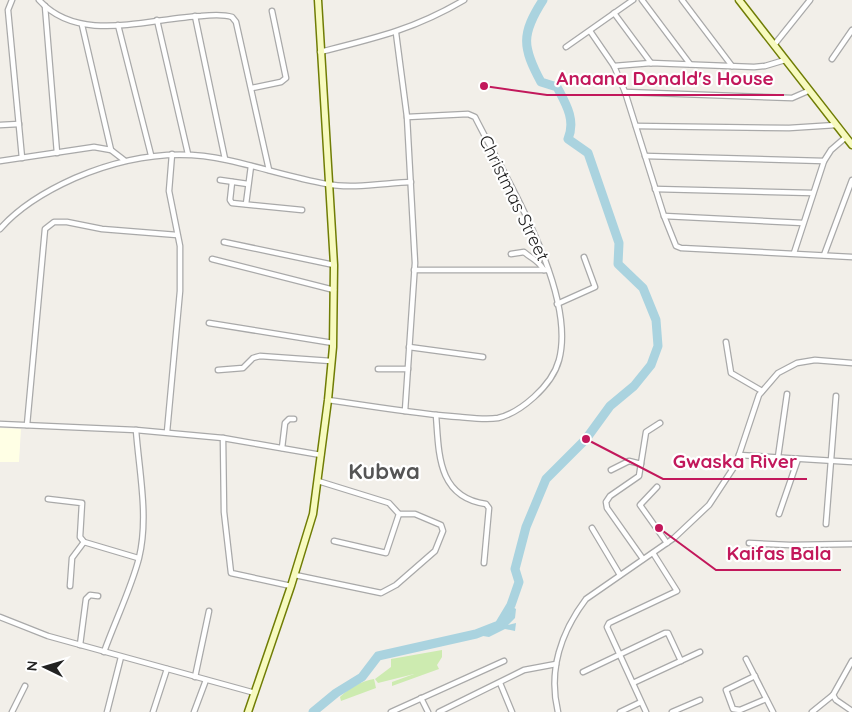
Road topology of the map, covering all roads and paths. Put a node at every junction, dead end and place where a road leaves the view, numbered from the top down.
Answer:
1 (12, 0) edge
2 (39, 0) edge
3 (464, 0) edge
4 (633, 0) edge
5 (642, 0) edge
6 (682, 0) edge
7 (739, 0) edge
8 (810, 0) edge
9 (318, 1) edge
10 (45, 6) junction
11 (272, 11) dead end
12 (614, 13) junction
13 (195, 16) junction
14 (157, 20) junction
15 (82, 25) junction
16 (118, 25) junction
17 (852, 30) edge
18 (590, 31) junction
19 (396, 33) junction
20 (774, 45) junction
21 (566, 47) dead end
22 (320, 52) junction
23 (832, 59) dead end
24 (785, 60) junction
25 (651, 63) junction
26 (690, 64) junction
27 (614, 66) junction
28 (732, 66) junction
29 (252, 88) junction
30 (808, 91) junction
31 (625, 92) junction
32 (406, 117) junction
33 (19, 124) junction
34 (0, 125) edge
35 (836, 125) junction
36 (636, 126) junction
37 (846, 138) junction
38 (852, 145) edge
39 (111, 150) junction
40 (57, 153) junction
41 (172, 154) junction
42 (188, 154) junction
43 (151, 155) junction
44 (645, 156) junction
45 (22, 158) junction
46 (225, 159) junction
47 (124, 160) junction
48 (0, 161) edge
49 (824, 161) junction
50 (251, 166) junction
51 (269, 170) junction
52 (220, 180) dead end
53 (852, 180) edge
54 (232, 182) junction
55 (411, 182) junction
56 (248, 184) junction
57 (329, 185) junction
58 (655, 189) junction
59 (813, 193) junction
60 (246, 204) junction
61 (302, 210) dead end
62 (664, 216) junction
63 (803, 222) junction
64 (0, 229) edge
65 (177, 235) junction
66 (224, 242) dead end
67 (794, 253) junction
68 (512, 254) dead end
69 (824, 255) junction
70 (584, 257) dead end
71 (852, 257) edge
72 (212, 260) dead end
73 (334, 265) junction
74 (414, 270) junction
75 (546, 270) junction
76 (334, 290) junction
77 (557, 304) junction
78 (209, 323) dead end
79 (333, 342) junction
80 (726, 342) dead end
81 (409, 347) junction
82 (483, 357) dead end
83 (331, 361) junction
84 (852, 363) edge
85 (378, 369) dead end
86 (218, 370) dead end
87 (408, 370) junction
88 (762, 391) junction
89 (787, 394) dead end
90 (836, 396) dead end
91 (328, 400) junction
92 (405, 411) junction
93 (436, 415) junction
94 (294, 419) dead end
95 (660, 423) dead end
96 (0, 424) edge
97 (27, 425) junction
98 (136, 430) junction
99 (168, 432) junction
100 (223, 438) junction
101 (282, 448) junction
102 (321, 455) junction
103 (740, 455) junction
104 (778, 457) junction
105 (798, 459) junction
106 (831, 461) junction
107 (852, 462) edge
108 (640, 464) junction
109 (610, 470) dead end
110 (318, 481) junction
111 (657, 487) dead end
112 (48, 499) dead end
113 (399, 514) junction
114 (780, 514) dead end
115 (826, 524) dead end
116 (592, 528) dead end
117 (334, 541) dead end
118 (84, 542) junction
119 (667, 543) junction
120 (749, 543) dead end
121 (852, 544) edge
122 (653, 553) junction
123 (138, 558) junction
124 (643, 559) junction
125 (484, 563) dead end
126 (295, 575) junction
127 (620, 575) junction
128 (70, 586) dead end
129 (291, 586) junction
130 (98, 596) dead end
131 (209, 610) dead end
132 (0, 617) edge
133 (80, 645) junction
134 (104, 652) junction
135 (700, 652) dead end
136 (619, 654) junction
137 (121, 657) junction
138 (746, 659) dead end
139 (504, 661) dead end
140 (681, 661) junction
141 (852, 661) edge
142 (556, 664) junction
143 (167, 669) junction
144 (583, 672) dead end
145 (845, 674) junction
146 (755, 676) junction
147 (852, 676) edge
148 (196, 677) junction
149 (206, 680) junction
150 (500, 683) junction
151 (633, 683) junction
152 (25, 686) dead end
153 (255, 693) junction
154 (833, 695) junction
155 (421, 698) junction
156 (766, 699) junction
157 (700, 700) dead end
158 (641, 702) junction
159 (852, 711) edge
160 (12, 712) edge
161 (107, 712) edge
162 (153, 712) edge
163 (194, 712) edge
164 (248, 712) edge
165 (391, 712) edge
166 (428, 712) edge
167 (439, 712) edge
168 (512, 712) edge
169 (558, 712) edge
170 (620, 712) edge
171 (646, 712) edge
172 (672, 712) edge
173 (773, 712) edge
174 (812, 712) edge

1 - 33 street
2 - 10 street
3 - 19 street
4 - 12 street
5 - 26 street
6 - 28 street
7 - 20 main road
8 - 20 street
9 - 22 main road
10 - 15 street
10 - 40 street
11 - 29 street
12 - 18 street
12 - 25 street
13 - 14 street
13 - 29 street
13 - 46 street
14 - 16 street
14 - 42 street
15 - 16 street
15 - 39 street
16 - 43 street
17 - 23 street
18 - 21 street
18 - 27 street
19 - 22 street
19 - 32 street
20 - 24 main road
22 - 57 main road
24 - 28 street
24 - 30 main road
25 - 26 street
25 - 27 street
26 - 28 street
27 - 31 street
29 - 51 street
30 - 31 street
30 - 35 main road
31 - 36 street
32 - 55 street
32 - 75 street, Christmas Street
33 - 34 street
33 - 45 street
35 - 36 street
35 - 37 main road
36 - 44 street
37 - 38 main road
37 - 49 street
39 - 40 street
39 - 47 street
40 - 45 street
41 - 42 street
41 - 43 street
41 - 65 street
42 - 46 street
43 - 47 street
44 - 49 street
44 - 58 street
45 - 48 street
46 - 50 street
47 - 64 street
49 - 59 street
50 - 51 street
50 - 56 street
51 - 57 street
52 - 54 street
53 - 69 street
54 - 56 street
54 - 60 street
55 - 57 street
55 - 74 street
56 - 60 street
57 - 73 main road
58 - 59 street
58 - 62 street
59 - 63 street
60 - 61 street
62 - 63 street
62 - 67 street
63 - 67 street
65 - 97 street
65 - 99 street
66 - 73 street
67 - 69 street
68 - 75 street
69 - 71 street
70 - 77 street
72 - 76 street
73 - 76 main road
74 - 75 street
74 - 81 street
75 - 77 street, Christmas Street
76 - 79 main road
77 - 93 street, Christmas Street
78 - 79 street
79 - 83 main road
80 - 88 street
81 - 82 street
81 - 87 street
83 - 86 street
83 - 91 main road
84 - 88 street
85 - 87 street
87 - 92 street
88 - 103 street
89 - 104 street
90 - 106 street
91 - 92 street, Christmas Street
91 - 102 main road
92 - 93 street, Christmas Street
93 - 125 street
94 - 101 street
95 - 108 street
96 - 97 street
97 - 98 street
98 - 99 street
98 - 123 street
99 - 100 street
100 - 101 street
100 - 129 street
101 - 102 street
102 - 110 main road
103 - 104 street
103 - 119 street
104 - 105 street
105 - 106 street
105 - 114 street
106 - 107 street
106 - 115 street
108 - 109 street
108 - 124 street
110 - 113 street
110 - 126 main road
111 - 119 street
112 - 118 street
113 - 117 street
113 - 126 street
116 - 127 street
118 - 123 street
118 - 128 street
119 - 122 street
120 - 121 street
122 - 124 street
122 - 136 street
123 - 134 street
124 - 127 street
126 - 129 main road
127 - 142 street
129 - 153 main road
130 - 133 street
131 - 148 street
132 - 133 street
133 - 134 street
134 - 137 street
135 - 140 street
136 - 140 street
136 - 144 street
136 - 151 street
137 - 143 street
137 - 161 street
138 - 146 street
139 - 155 street
140 - 151 street
141 - 145 street
142 - 150 street
142 - 169 street
143 - 148 street
143 - 162 street
145 - 147 street
145 - 154 street
146 - 156 street
146 - 156 street
148 - 149 street
149 - 153 street
149 - 163 street
150 - 167 street
150 - 168 street
151 - 158 street
152 - 160 street
153 - 164 main road
154 - 159 street
154 - 174 street
155 - 165 street
155 - 166 street
156 - 173 street
157 - 172 street
158 - 170 street
158 - 171 street

